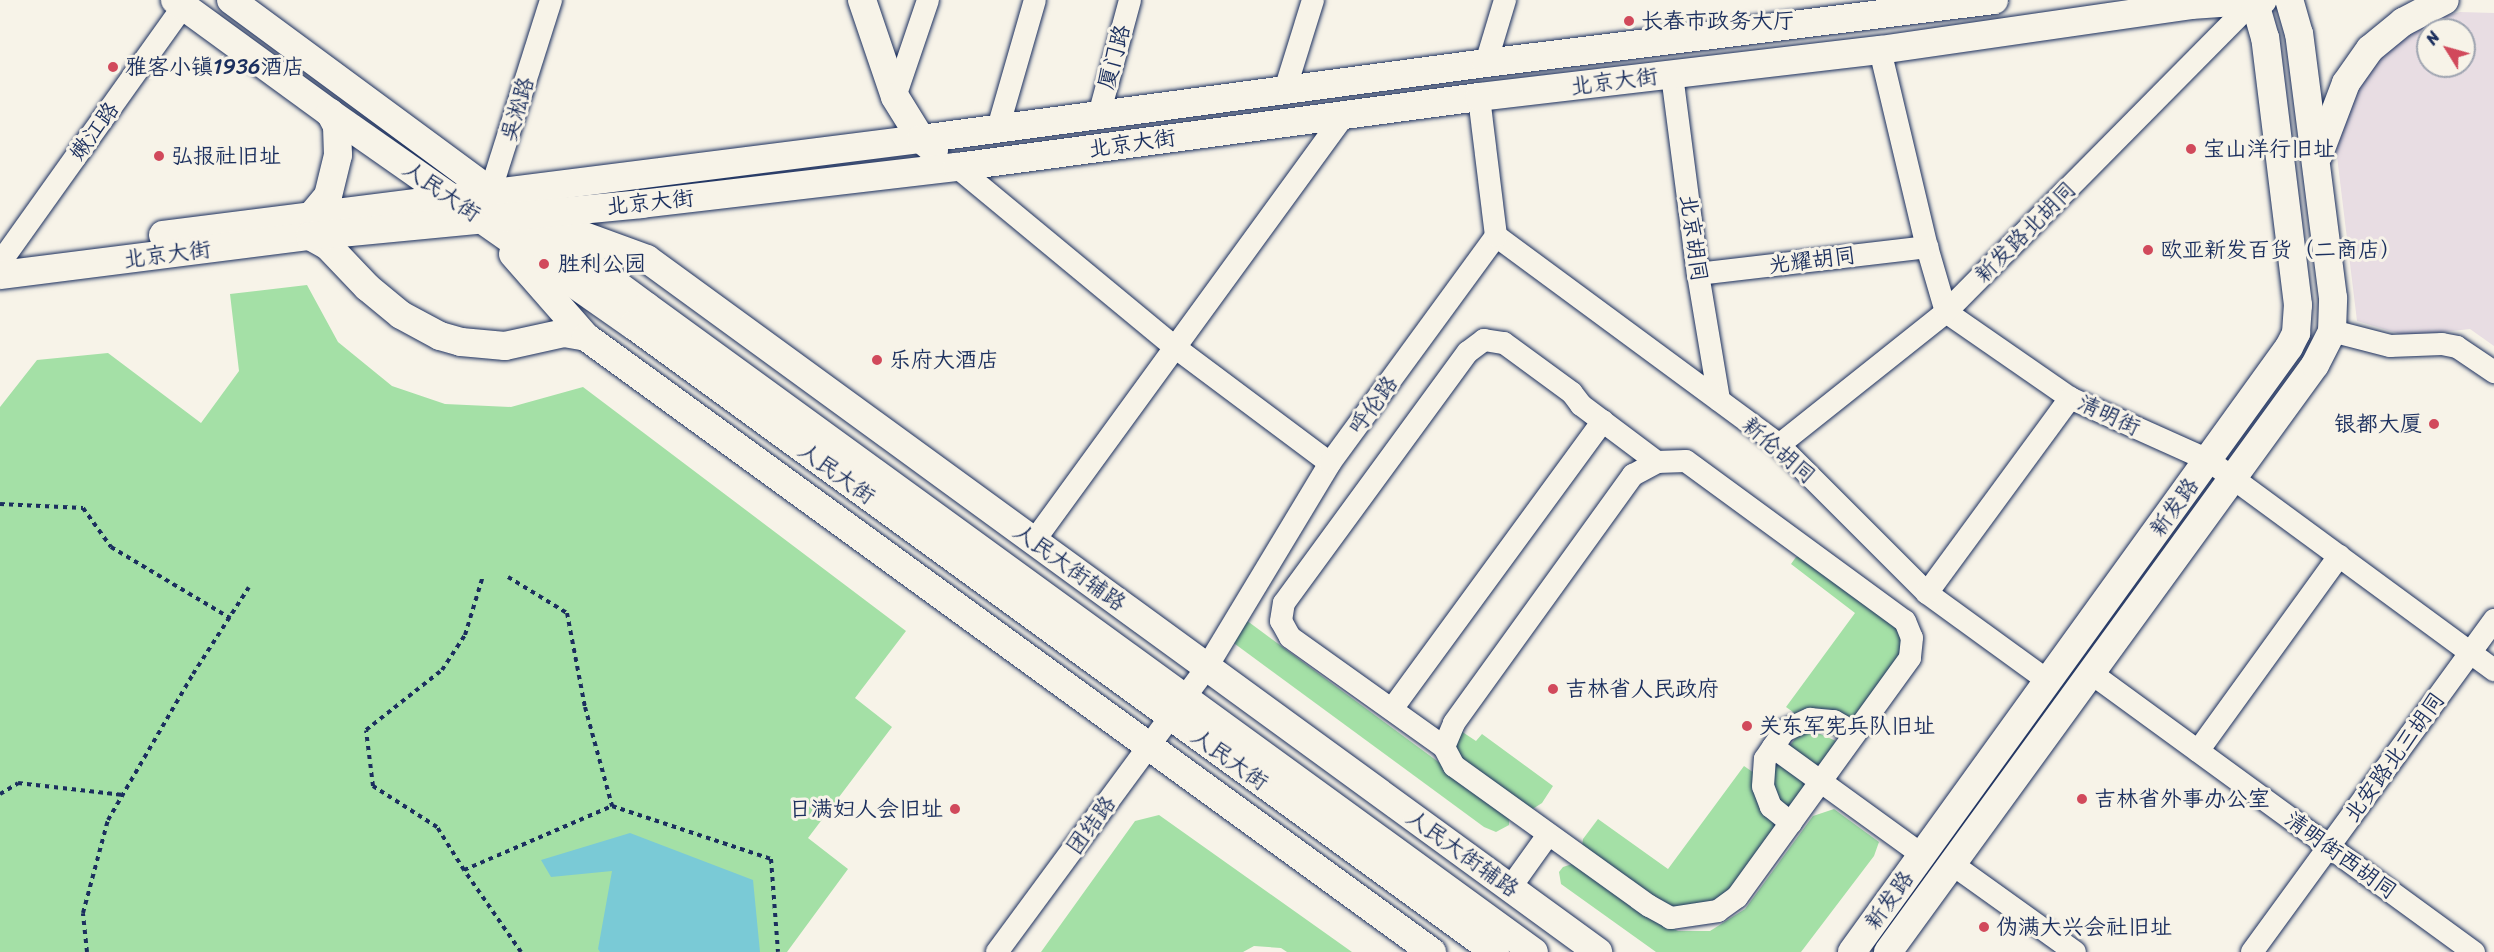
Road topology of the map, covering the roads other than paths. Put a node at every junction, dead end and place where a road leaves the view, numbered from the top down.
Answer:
1 (231, 0) edge
2 (551, 0) edge
3 (862, 0) edge
4 (928, 0) edge
5 (1035, 0) edge
6 (1130, 0) edge
7 (1313, 0) edge
8 (1505, 0) edge
9 (1994, 0) edge
10 (2254, 0) edge
11 (2263, 0) edge
12 (2289, 0) edge
13 (2445, 0) edge
14 (179, 3) edge
15 (1880, 50) junction
16 (1486, 63) junction
17 (1672, 75) junction
18 (1285, 90) junction
19 (895, 97) junction
20 (1479, 97) junction
21 (330, 113) junction
22 (1344, 114) junction
23 (1099, 115) junction
24 (998, 128) junction
25 (921, 138) junction
26 (2316, 165) junction
27 (957, 167) junction
28 (491, 191) junction
29 (450, 197) junction
30 (524, 214) junction
31 (482, 218) junction
32 (311, 226) junction
33 (1496, 236) junction
34 (1927, 247) junction
35 (2, 262) edge
36 (1698, 274) junction
37 (1946, 312) junction
38 (2332, 331) junction
39 (586, 337) junction
40 (1176, 348) junction
41 (2494, 372) edge
42 (2070, 398) junction
43 (1719, 400) junction
44 (1603, 422) junction
45 (1779, 445) junction
46 (2208, 460) junction
47 (1658, 462) junction
48 (1330, 463) junction
49 (2233, 478) junction
50 (1034, 541) junction
51 (2339, 556) junction
52 (1927, 593) junction
53 (2494, 620) edge
54 (2470, 652) junction
55 (1208, 667) junction
56 (2494, 670) edge
57 (2091, 673) junction
58 (2048, 681) junction
59 (1178, 707) junction
60 (1392, 710) junction
61 (1855, 733) junction
62 (1149, 746) junction
63 (1444, 747) junction
64 (1773, 747) junction
65 (2198, 751) junction
66 (1820, 782) junction
67 (1791, 823) junction
68 (1548, 835) junction
69 (2329, 846) junction
70 (1922, 855) junction
71 (1952, 864) junction
72 (1510, 888) junction
73 (1418, 948) edge
74 (997, 952) edge
75 (1495, 952) edge
76 (1534, 952) edge
77 (1598, 952) edge
78 (1852, 952) edge
79 (1888, 952) edge
80 (2075, 952) edge
81 (2252, 952) edge
82 (2474, 952) edge

1 - 28 main road, 人民大街
2 - 28 street, 吴淞路
3 - 19 main road
4 - 19 street
5 - 24 street
6 - 23 street, 厦门路
7 - 18 street
8 - 16 street
9 - 16 main road, 北京大街
10 - 11 main road, 北京大街
10 - 15 main road, 北京大街
10 - 37 street, 新发路北胡同
10 - 46 main road, 新发路
12 - 26 main road, 新发路
13 - 26 main road
14 - 21 main road, 人民大街
14 - 35 street, 嫩江路
15 - 17 main road, 北京大街
15 - 34 street
16 - 18 main road, 北京大街
17 - 20 main road, 北京大街
17 - 36 street, 北京胡同
18 - 23 main road, 北京大街
19 - 25 main road
20 - 22 main road, 北京大街
20 - 33 street
21 - 29 main road, 人民大街
21 - 32 main road
22 - 27 main road, 北京大街
22 - 40 street
23 - 24 main road, 北京大街
24 - 25 main road, 北京大街
25 - 27 main road
25 - 28 main road, 北京大街
26 - 38 main road, 新发路
27 - 30 main road, 北京大街
27 - 40 street
28 - 29 main road, 北京大街
28 - 30 main road, 人民大街
28 - 31 street, 吴淞路
29 - 31 main road, 人民大街
29 - 32 main road, 北京大街
30 - 31 main road, 北京大街
30 - 50 main road, 人民大街辅路
30 - 59 main road, 人民大街
31 - 32 main road, 北京大街
31 - 39 main road
31 - 59 main road, 人民大街
32 - 35 main road, 北京大街
32 - 39 main road
33 - 43 street, 新伦胡同
33 - 48 street, 呼伦路
34 - 36 street, 光耀胡同
34 - 37 street
36 - 43 street, 北京胡同
37 - 42 street, 清明街
37 - 45 street, 新发路北胡同
38 - 41 street
38 - 49 main road, 新发路
39 - 62 main road
40 - 48 street
40 - 50 street
42 - 46 street, 清明街
42 - 52 street
43 - 45 street, 新伦胡同
44 - 47 street
44 - 60 street
44 - 60 street
45 - 52 street, 新伦胡同
46 - 49 street, 清明街
46 - 58 main road, 新发路
47 - 61 street
47 - 63 street
48 - 55 street, 呼伦路
49 - 51 street, 清明街
49 - 57 main road, 新发路
50 - 55 main road, 人民大街辅路
51 - 54 street, 清明街
51 - 65 street
52 - 58 street, 新伦胡同
53 - 54 street, 北安路北三胡同
54 - 56 street, 清明街
54 - 69 street, 北安路北三胡同
55 - 59 street, 呼伦路
55 - 72 main road, 人民大街辅路
57 - 65 street, 清明街西胡同
57 - 71 main road, 新发路
58 - 70 main road, 新发路
59 - 62 street, 团结路
59 - 75 main road, 人民大街
59 - 76 main road, 人民大街
60 - 63 street
61 - 64 street
61 - 66 street
62 - 73 main road
62 - 74 street, 团结路
63 - 68 street
64 - 66 street
64 - 67 street
65 - 69 street, 清明街西胡同
66 - 67 street
66 - 70 street
67 - 68 street
68 - 72 street
69 - 81 street, 北安路北三胡同
69 - 82 street, 清明街西胡同
70 - 78 main road, 新发路
71 - 79 main road, 新发路
71 - 80 street
72 - 77 main road, 人民大街辅路

